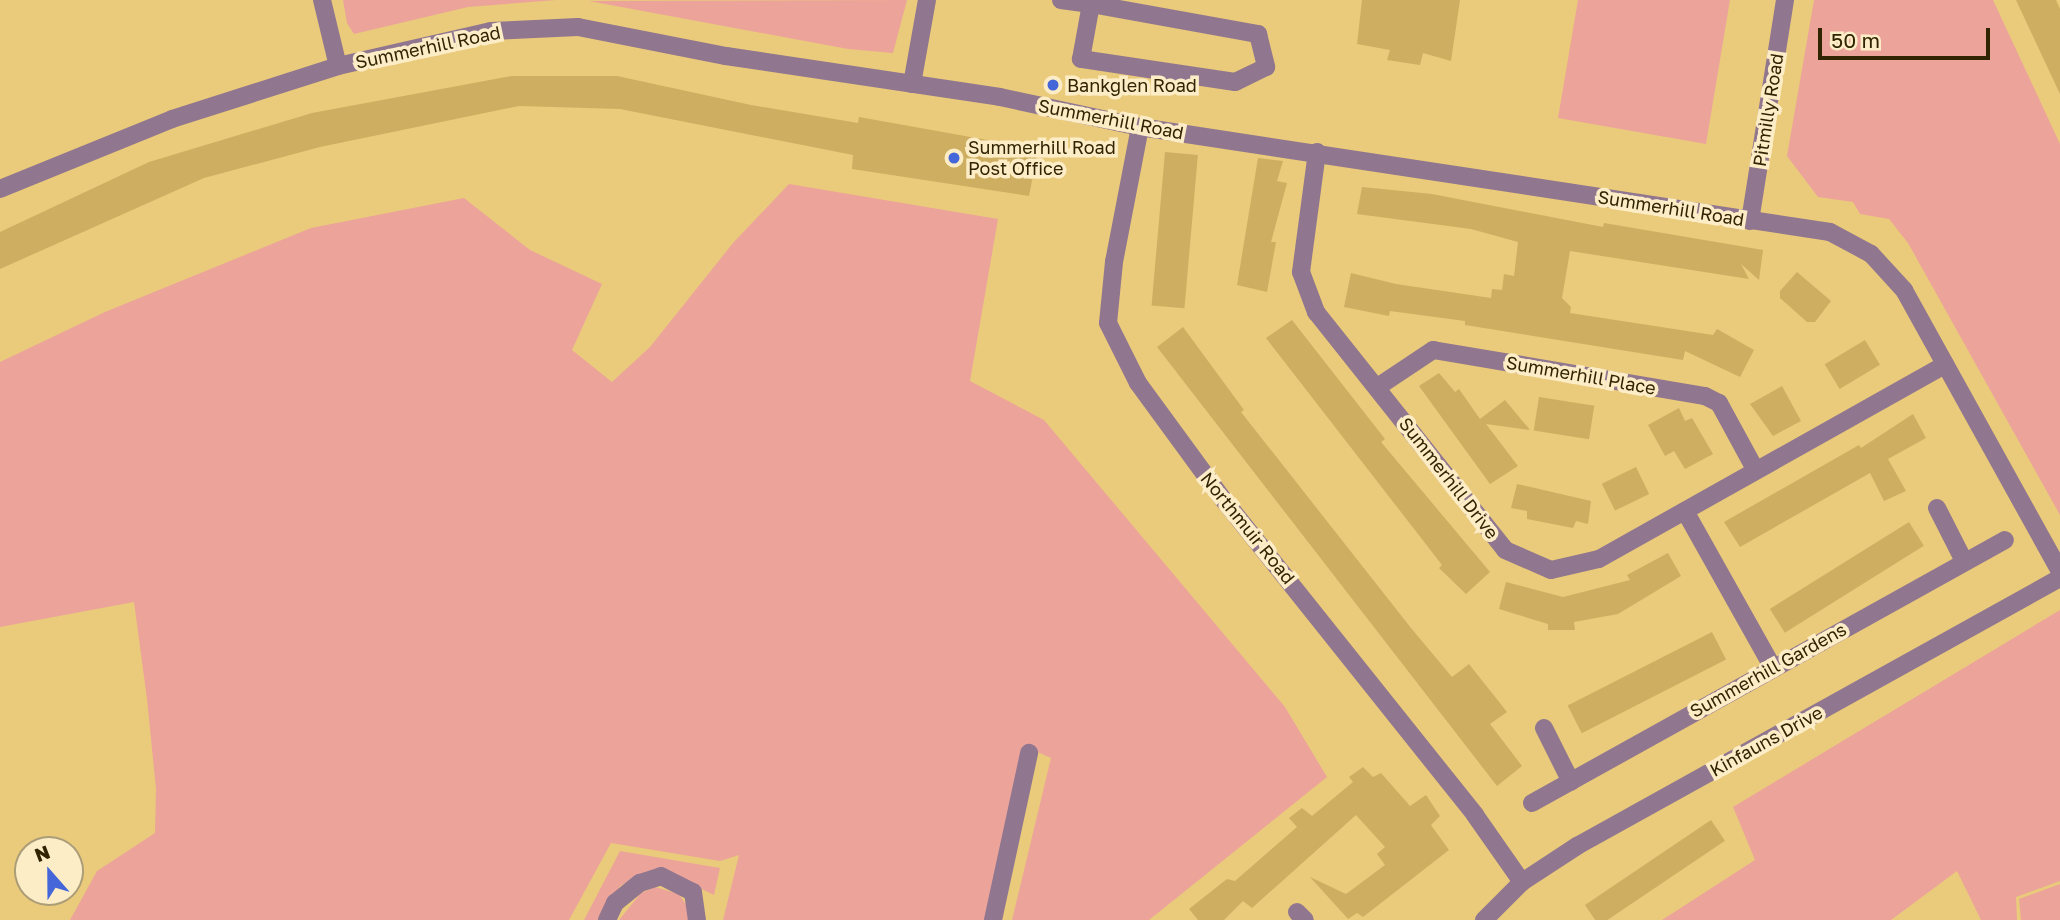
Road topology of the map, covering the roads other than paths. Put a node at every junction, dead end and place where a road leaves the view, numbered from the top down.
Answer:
1 (322, 0) edge
2 (927, 0) edge
3 (1061, 0) edge
4 (1786, 0) edge
5 (1091, 4) junction
6 (338, 66) junction
7 (912, 84) junction
8 (1140, 127) junction
9 (1317, 152) junction
10 (0, 189) edge
11 (1750, 221) junction
12 (1945, 365) junction
13 (1378, 386) junction
14 (1755, 469) junction
15 (1937, 508) dead end
16 (1685, 511) junction
17 (2005, 540) dead end
18 (1964, 561) junction
19 (2060, 572) edge
20 (2060, 578) edge
21 (1772, 666) junction
22 (1544, 728) dead end
23 (1029, 753) dead end
24 (1572, 782) junction
25 (1532, 803) dead end
26 (1522, 882) junction
27 (607, 920) edge
28 (697, 920) edge
29 (993, 920) edge
30 (1484, 920) edge

1 - 6 street
2 - 7 street
3 - 5 street
4 - 11 street, Pitmilly Road
5 - 5 street
6 - 7 street, Summerhill Road
6 - 10 street, Summerhill Road
7 - 8 street, Summerhill Road
8 - 9 street, Summerhill Road
8 - 26 street, Northmuir Road
9 - 11 street, Summerhill Road
9 - 13 street, Summerhill Drive
11 - 12 street, Summerhill Road
12 - 14 street, Summerhill Drive
12 - 19 street, Summerhill Road
13 - 14 street, Summerhill Place
13 - 16 street, Summerhill Drive
14 - 16 street, Summerhill Drive
15 - 18 street
16 - 21 street
17 - 18 street, Summerhill Gardens
18 - 21 street, Summerhill Gardens
20 - 26 street, Kinfauns Drive
21 - 24 street, Summerhill Gardens
22 - 24 street
23 - 29 street
24 - 25 street, Summerhill Gardens
26 - 30 street, Kinfauns Drive
27 - 28 street

